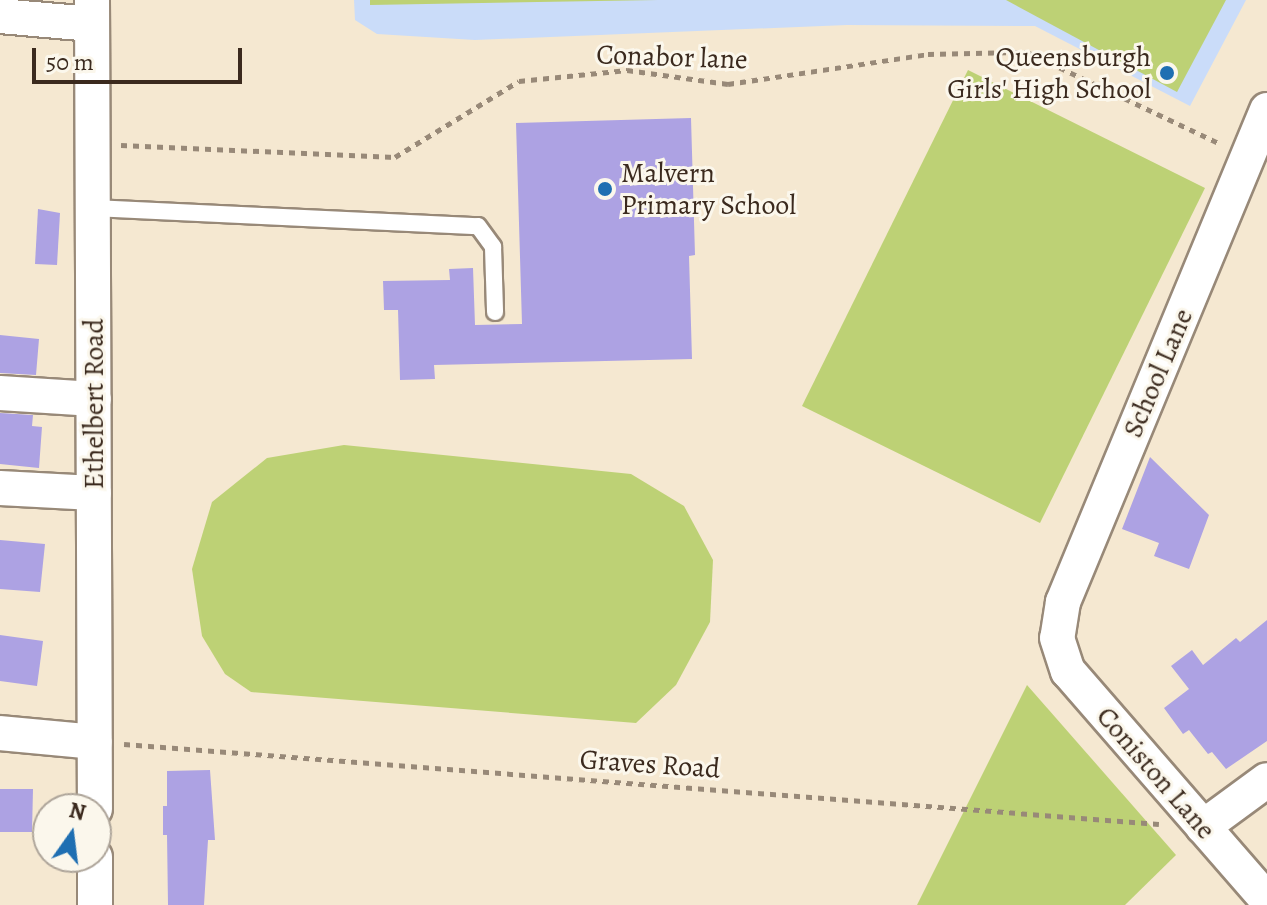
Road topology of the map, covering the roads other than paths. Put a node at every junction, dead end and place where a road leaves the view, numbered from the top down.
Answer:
1 (92, 12) edge
2 (0, 16) edge
3 (1267, 110) edge
4 (93, 208) junction
5 (495, 312) dead end
6 (0, 393) edge
7 (94, 399) junction
8 (0, 488) edge
9 (94, 493) junction
10 (1057, 638) joint
11 (0, 733) edge
12 (95, 742) junction
13 (1267, 780) edge
14 (95, 793) edge
15 (1203, 827) junction
16 (95, 873) edge
17 (1267, 900) edge
18 (95, 905) edge

1 - 2 street
1 - 4 street, Ethelbert Road
3 - 10 street, School Lane
4 - 5 lane
4 - 7 street, Ethelbert Road
6 - 7 street
7 - 9 street, Ethelbert Road
8 - 9 street
9 - 12 street, Ethelbert Road
10 - 15 street, Coniston Lane
11 - 12 street
12 - 14 street, Ethelbert Road
13 - 15 street
15 - 17 street, Coniston Lane
16 - 18 street

